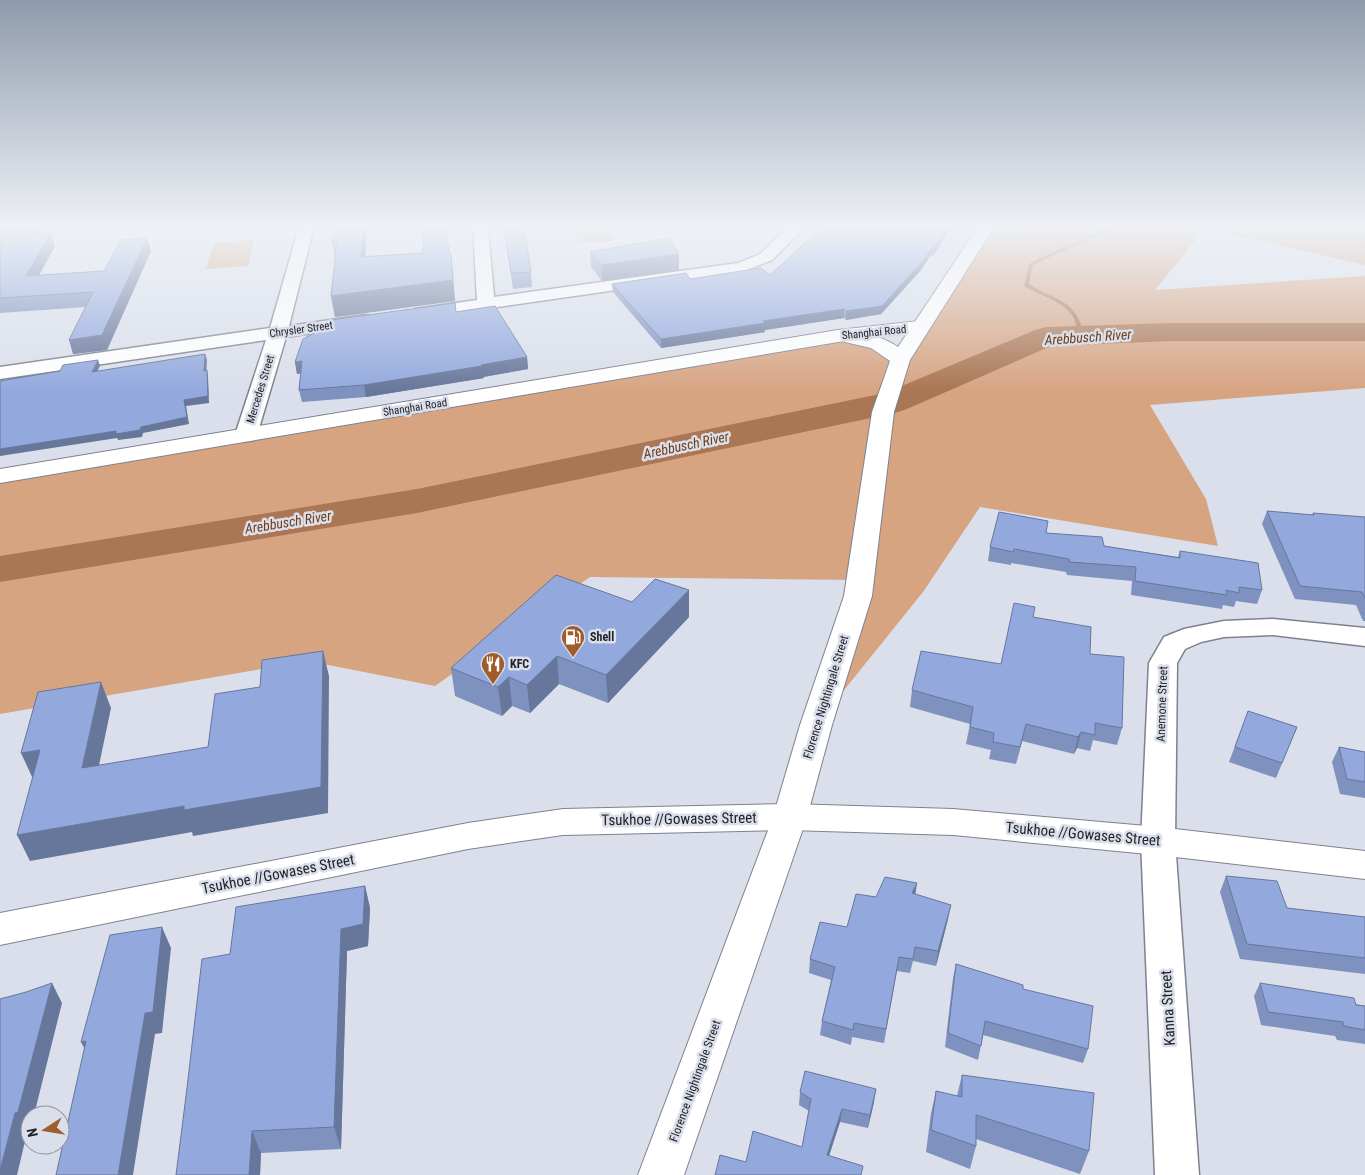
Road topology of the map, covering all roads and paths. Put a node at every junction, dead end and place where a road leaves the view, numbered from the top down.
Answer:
1 (291, 282) edge
2 (484, 282) edge
3 (639, 282) edge
4 (950, 282) edge
5 (486, 304) junction
6 (407, 315) edge
7 (377, 319) edge
8 (918, 330) junction
9 (278, 332) junction
10 (830, 338) junction
11 (852, 338) junction
12 (896, 370) junction
13 (0, 373) edge
14 (246, 435) junction
15 (0, 476) edge
16 (1365, 637) edge
17 (790, 817) junction
18 (1158, 841) junction
19 (1365, 865) edge
20 (0, 930) edge
21 (661, 1175) edge
22 (1177, 1175) edge

1 - 9 street, Mercedes Street
2 - 5 street
3 - 5 street
4 - 8 street, Florence Nightingale Street
5 - 6 street
7 - 9 street, Chrysler Street
8 - 10 street, Shanghai Road
8 - 11 street, Shanghai Road
8 - 12 street, Florence Nightingale Street
9 - 13 street, Chrysler Street
9 - 14 street, Mercedes Street
10 - 11 street, Shanghai Road
10 - 14 street, Shanghai Road
11 - 12 street
12 - 17 street, Florence Nightingale Street
14 - 15 street, Shanghai Road
16 - 18 street, Anemone Street
17 - 18 street, Tsukhoe //Gowases Street
17 - 20 street, Tsukhoe //Gowases Street
17 - 21 street, Florence Nightingale Street
18 - 19 street, Tsukhoe //Gowases Street
18 - 22 street, Kanna Street

